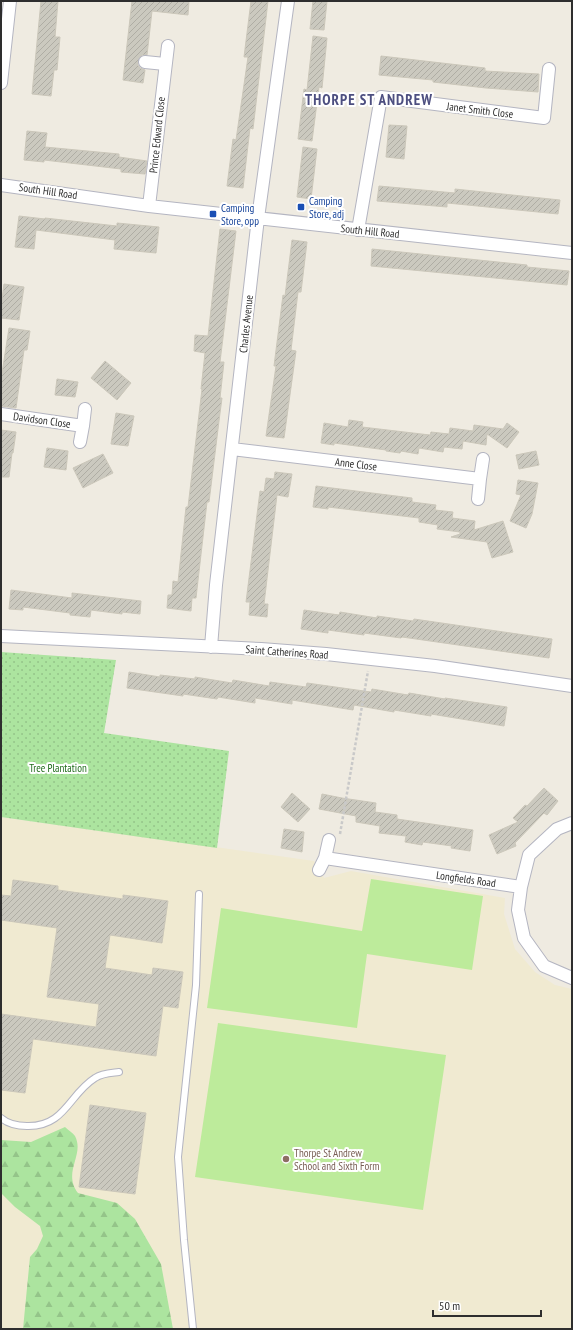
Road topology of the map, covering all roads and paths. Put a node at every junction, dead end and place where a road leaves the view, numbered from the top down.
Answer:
1 (10, 1) edge
2 (288, 1) edge
3 (168, 46) dead end
4 (145, 62) dead end
5 (166, 64) junction
6 (550, 69) dead end
7 (1, 83) edge
8 (1, 185) edge
9 (150, 206) junction
10 (258, 218) junction
11 (358, 230) junction
12 (572, 253) edge
13 (85, 409) dead end
14 (1, 414) edge
15 (82, 426) junction
16 (80, 442) dead end
17 (232, 449) junction
18 (483, 459) dead end
19 (480, 479) junction
20 (478, 499) dead end
21 (1, 636) edge
22 (211, 647) junction
23 (370, 659) junction
24 (572, 686) edge
25 (572, 823) edge
26 (334, 838) joint
27 (326, 858) junction
28 (319, 870) dead end
29 (521, 887) junction
30 (199, 894) dead end
31 (572, 978) edge
32 (119, 1072) dead end
33 (1, 1118) edge
34 (193, 1329) edge

1 - 7 street
2 - 10 street, Charles Avenue
3 - 5 street, Prince Edward Close
4 - 5 street
5 - 9 street, Prince Edward Close
6 - 11 street, Janet Smith Close
8 - 9 street, South Hill Road
9 - 10 street, South Hill Road
10 - 11 street, South Hill Road
10 - 17 street, Charles Avenue
11 - 12 street, South Hill Road
13 - 15 street, Davidson Close
14 - 15 street, Davidson Close
15 - 16 street, Davidson Close
17 - 19 street, Anne Close
17 - 22 street, Charles Avenue
18 - 19 street
19 - 20 street
21 - 22 street, Saint Catherines Road
22 - 23 street, Saint Catherines Road
23 - 24 street, Saint Catherines Road
23 - 26 path
25 - 29 street
26 - 27 street
27 - 28 street
27 - 29 street, Longfields Road
29 - 31 street
30 - 34 lane
32 - 33 lane

